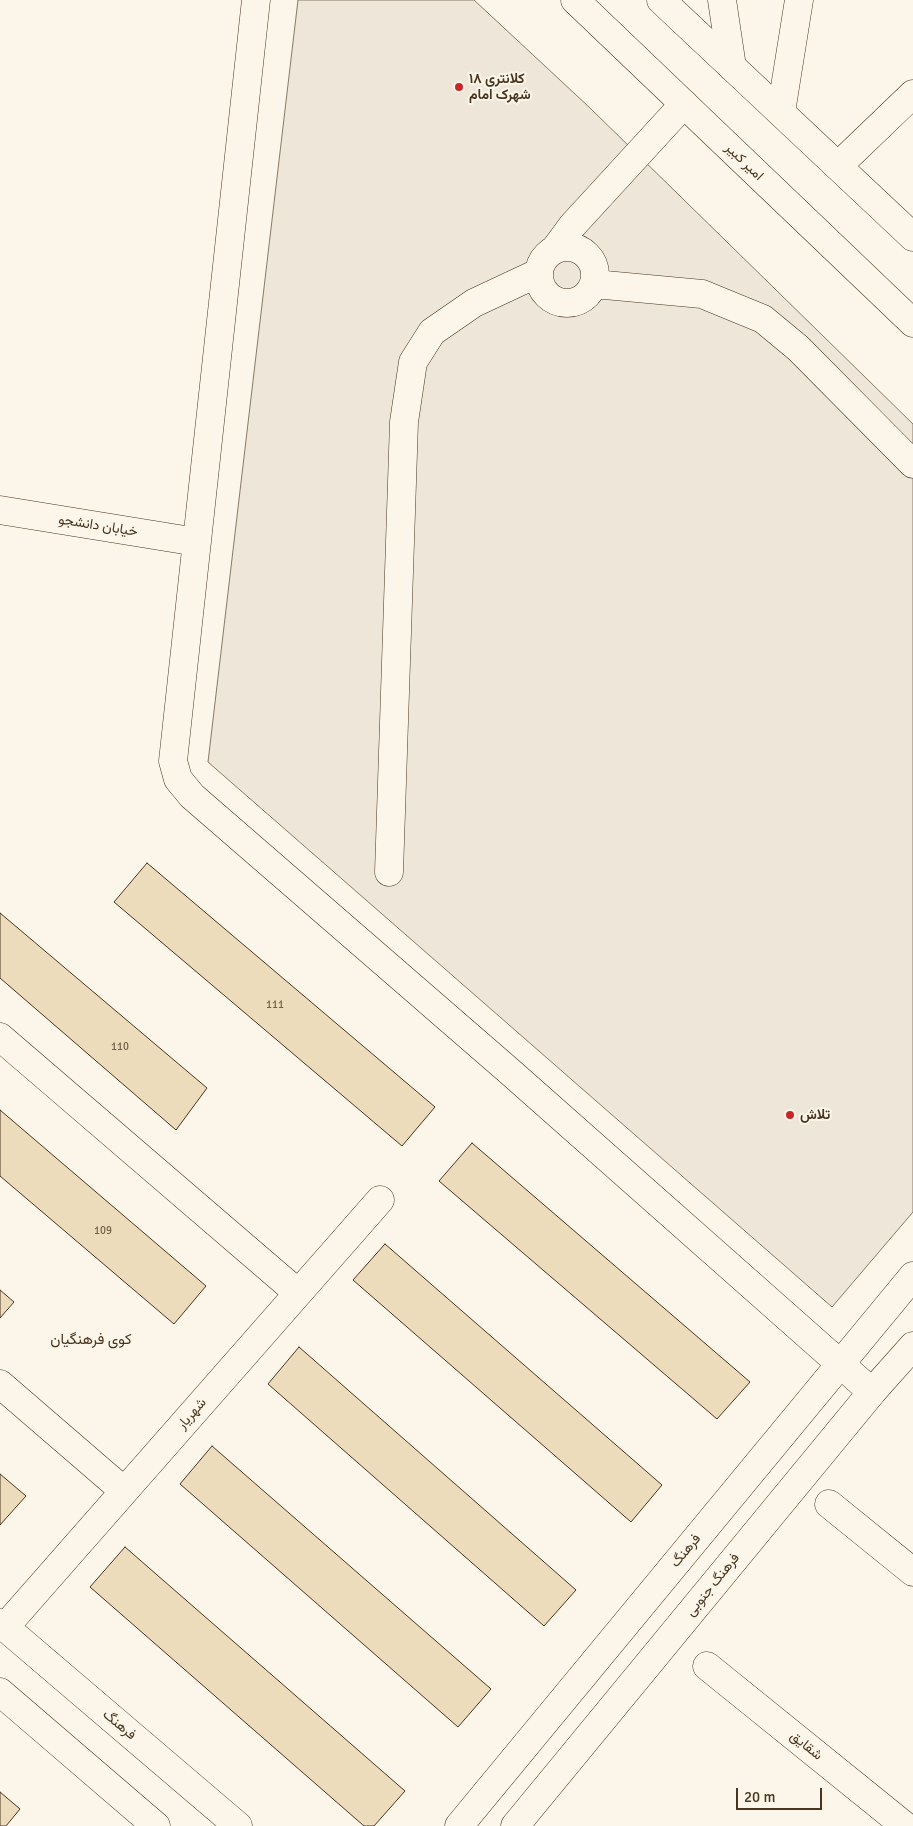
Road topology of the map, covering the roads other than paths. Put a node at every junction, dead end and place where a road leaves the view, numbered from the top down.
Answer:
1 (256, 0) edge
2 (575, 0) edge
3 (661, 0) edge
4 (722, 0) edge
5 (799, 0) edge
6 (732, 67) junction
7 (913, 94) edge
8 (684, 104) junction
9 (781, 112) junction
10 (838, 166) junction
11 (913, 237) edge
12 (556, 249) junction
13 (538, 274) junction
14 (594, 284) junction
15 (913, 323) edge
16 (913, 464) edge
17 (0, 510) edge
18 (197, 542) junction
19 (389, 872) dead end
20 (0, 1037) edge
21 (380, 1200) dead end
22 (913, 1276) edge
23 (298, 1293) junction
24 (913, 1346) edge
25 (839, 1365) junction
26 (0, 1384) edge
27 (872, 1392) junction
28 (124, 1491) junction
29 (829, 1504) dead end
30 (913, 1572) edge
31 (2, 1625) edge
32 (707, 1666) dead end
33 (0, 1692) edge
34 (156, 1826) edge
35 (238, 1826) edge
36 (459, 1826) edge
37 (515, 1826) edge
38 (905, 1826) edge

1 - 18 street
2 - 8 street, امیر کبیر
3 - 6 street
4 - 6 street
5 - 9 street
6 - 9 street
7 - 10 street
8 - 12 street
8 - 15 street, امیر کبیر
9 - 10 street
10 - 11 street
12 - 13 street
12 - 14 street
13 - 14 street
13 - 19 street
14 - 16 street
17 - 18 street, خیابان دانشجو
18 - 25 street
20 - 23 street
21 - 23 street, شهریار
22 - 25 street, فرهنگ
23 - 28 street, شهریار
24 - 27 street, فرهنگ جنوبی
25 - 27 street
25 - 36 street, فرهنگ
26 - 28 street
27 - 37 street, فرهنگ جنوبی
28 - 31 street, شهریار
29 - 30 street
31 - 35 street, فرهنگ
32 - 38 street, شقایق
33 - 34 street

